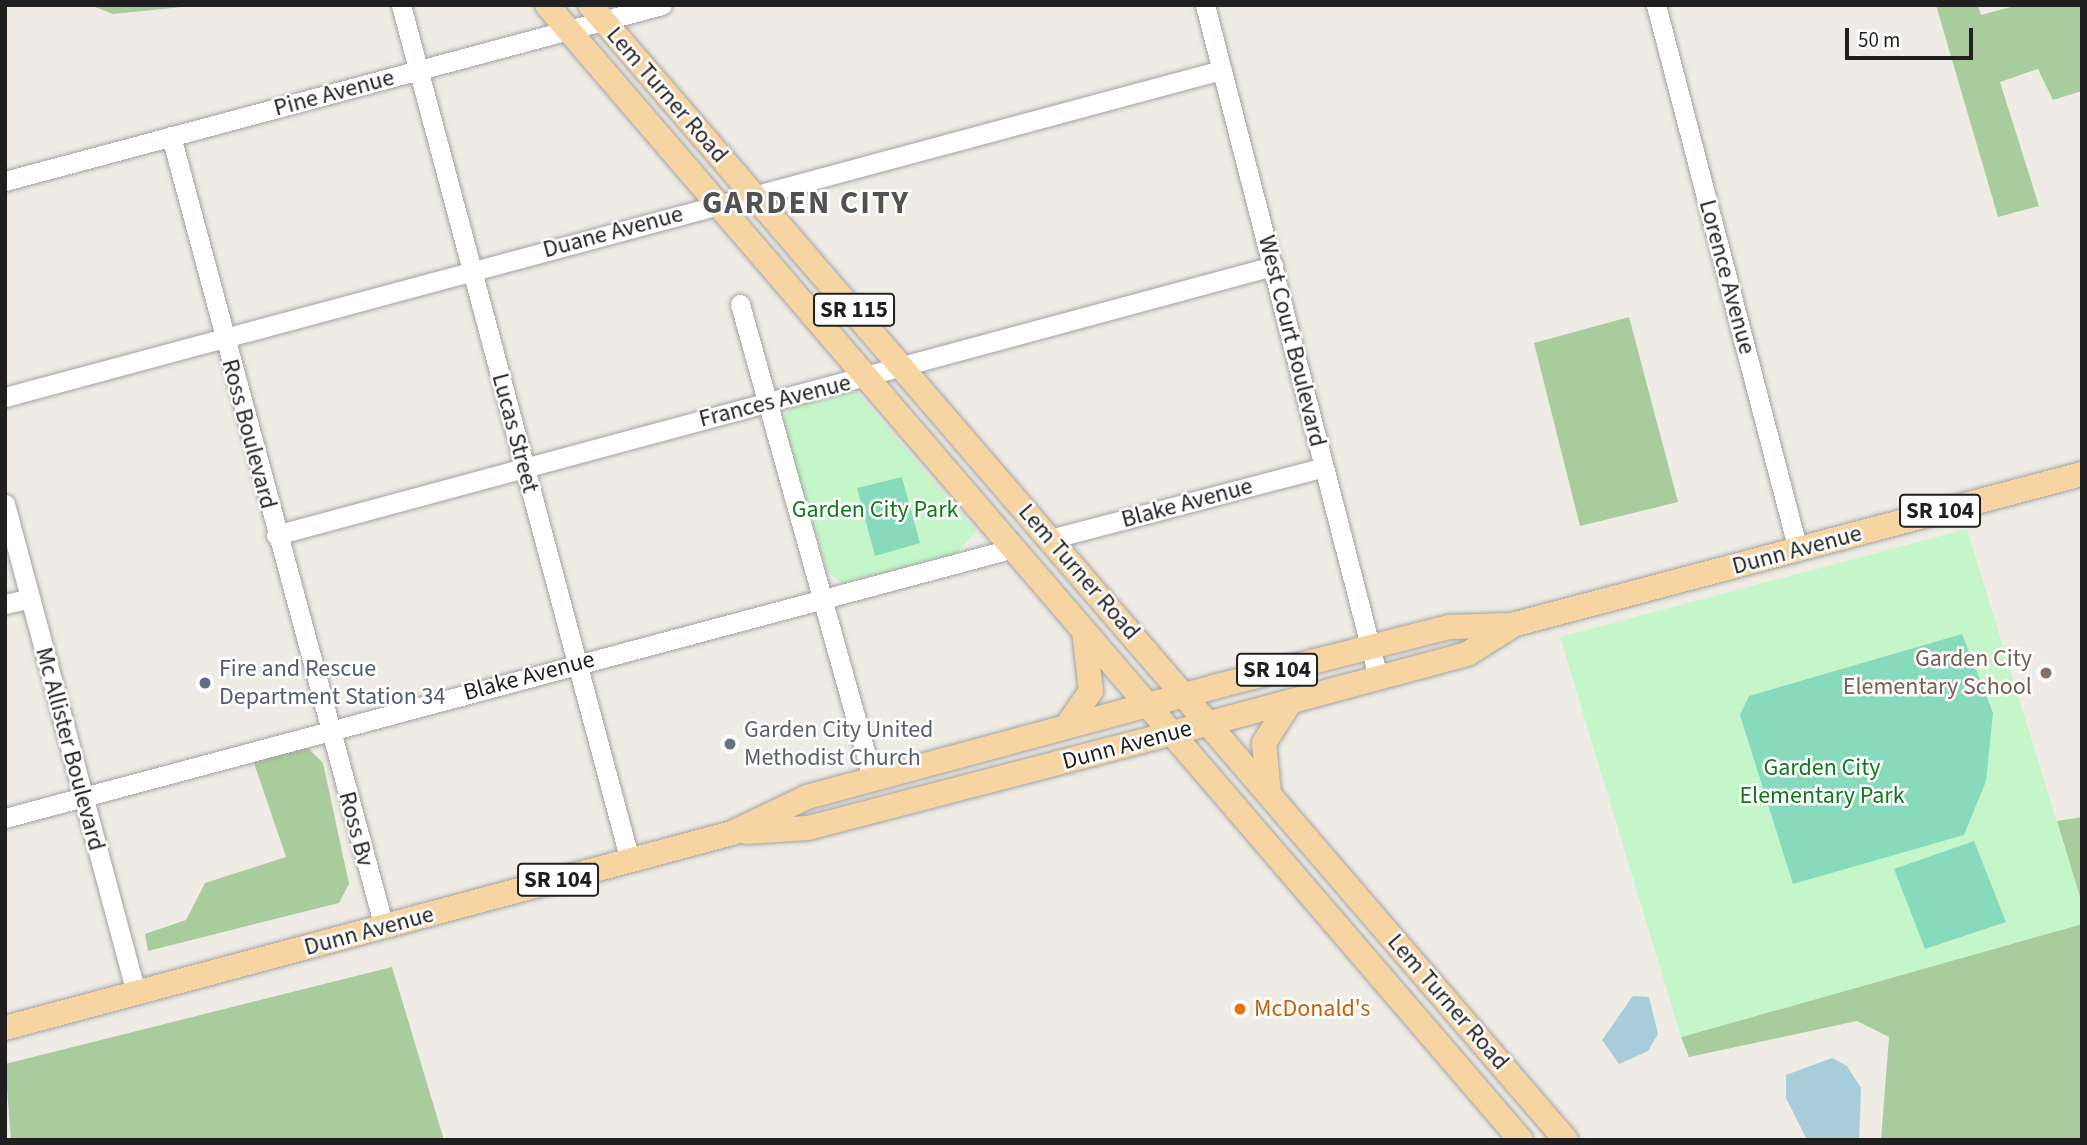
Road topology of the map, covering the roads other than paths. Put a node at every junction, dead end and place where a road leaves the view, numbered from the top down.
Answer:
1 (401, 5) edge
2 (548, 5) edge
3 (663, 5) edge
4 (1205, 5) edge
5 (1656, 5) edge
6 (597, 13) edge
7 (568, 30) junction
8 (1222, 69) junction
9 (418, 70) junction
10 (171, 136) junction
11 (5, 181) edge
12 (753, 194) junction
13 (717, 203) junction
14 (1273, 266) junction
15 (471, 271) junction
16 (740, 304) dead end
17 (223, 338) junction
18 (904, 368) junction
19 (868, 377) junction
20 (5, 397) edge
21 (770, 402) junction
22 (523, 464) junction
23 (1324, 467) junction
24 (2082, 474) edge
25 (5, 504) edge
26 (276, 535) junction
27 (1050, 539) junction
28 (1014, 548) junction
29 (1798, 550) junction
30 (30, 598) junction
31 (824, 599) junction
32 (5, 604) edge
33 (1512, 625) junction
34 (1084, 630) junction
35 (1370, 646) junction
36 (576, 664) junction
37 (1378, 677) junction
38 (1184, 695) junction
39 (1291, 701) junction
40 (1149, 704) junction
41 (1209, 723) junction
42 (1066, 727) junction
43 (329, 730) junction
44 (1173, 733) junction
45 (873, 780) junction
46 (1269, 794) junction
47 (82, 797) junction
48 (5, 818) edge
49 (732, 833) junction
50 (630, 861) junction
51 (384, 927) junction
52 (136, 993) junction
53 (5, 1028) edge
54 (1521, 1140) edge
55 (1566, 1140) edge

1 - 9 street, Lucas Street
2 - 7 main road, Lem Turner Road / SR 115
3 - 6 street, Pine Avenue
4 - 8 street, West Court Boulevard
5 - 29 street, Lorence Avenue
6 - 7 street, Pine Avenue
6 - 12 main road, Lem Turner Road / SR 115
7 - 9 street, Pine Avenue
7 - 13 main road, Lem Turner Road / SR 115
8 - 12 street, Duane Avenue
8 - 14 street, West Court Boulevard
9 - 10 street, Pine Avenue
9 - 15 street, Lucas Street
10 - 11 street, Pine Avenue
10 - 17 street, Ross Boulevard
12 - 13 street, Duane Avenue
12 - 18 main road, Lem Turner Road / SR 115
13 - 15 street, Duane Avenue
13 - 19 main road, Lem Turner Road / SR 115
14 - 18 street, Frances Avenue
14 - 23 street, West Court Boulevard
15 - 17 street, Duane Avenue
15 - 22 street, Lucas Street
16 - 21 street
17 - 20 street, Duane Avenue
17 - 26 street, Ross Boulevard
18 - 19 street, Frances Avenue
18 - 27 main road, Lem Turner Road / SR 115
19 - 21 street, Frances Avenue
19 - 28 main road, Lem Turner Road / SR 115
21 - 22 street, Frances Avenue
21 - 31 street
22 - 26 street, Frances Avenue
22 - 36 street, Lucas Street
23 - 27 street, Blake Avenue
23 - 35 street, West Court Boulevard
24 - 29 main road, Dunn Avenue / SR 104
25 - 30 street, Mc Allister Boulevard
26 - 43 street, Ross Boulevard
27 - 38 main road, Lem Turner Road / SR 115
28 - 31 street, Blake Avenue
28 - 34 main road, Lem Turner Road / SR 115
29 - 33 main road, Dunn Avenue / SR 104
30 - 32 street
30 - 47 street, Mc Allister Boulevard
31 - 36 street, Blake Avenue
31 - 45 street
33 - 35 main road, Dunn Avenue / SR 104
33 - 37 main road, Dunn Avenue / SR 104
34 - 40 main road, Lem Turner Road / SR 115
34 - 42 main road
35 - 37 street, West Court Boulevard
35 - 38 main road, Dunn Avenue / SR 104
36 - 43 street, Blake Avenue
36 - 50 street, Lucas Street
37 - 39 main road, Dunn Avenue / SR 104
38 - 40 main road, Dunn Avenue / SR 104
38 - 41 main road, Lem Turner Road / SR 115
39 - 41 main road, Dunn Avenue / SR 104
39 - 46 main road
40 - 42 main road, Dunn Avenue / SR 104
40 - 44 main road, Lem Turner Road / SR 115
41 - 44 main road, Dunn Avenue / SR 104
41 - 46 main road, Lem Turner Road / SR 115
42 - 45 main road, Dunn Avenue / SR 104
43 - 47 street, Blake Avenue
43 - 51 street, Ross Bv
44 - 49 main road, Dunn Avenue / SR 104
44 - 54 main road, Lem Turner Road / SR 115
45 - 49 main road, Dunn Avenue / SR 104
46 - 55 main road, Lem Turner Road / SR 115
47 - 48 street, Blake Avenue
47 - 52 street, Mc Allister Boulevard
49 - 50 main road, Dunn Avenue / SR 104
50 - 51 main road, Dunn Avenue / SR 104
51 - 52 main road, Dunn Avenue / SR 104
52 - 53 main road, Dunn Avenue / SR 104

